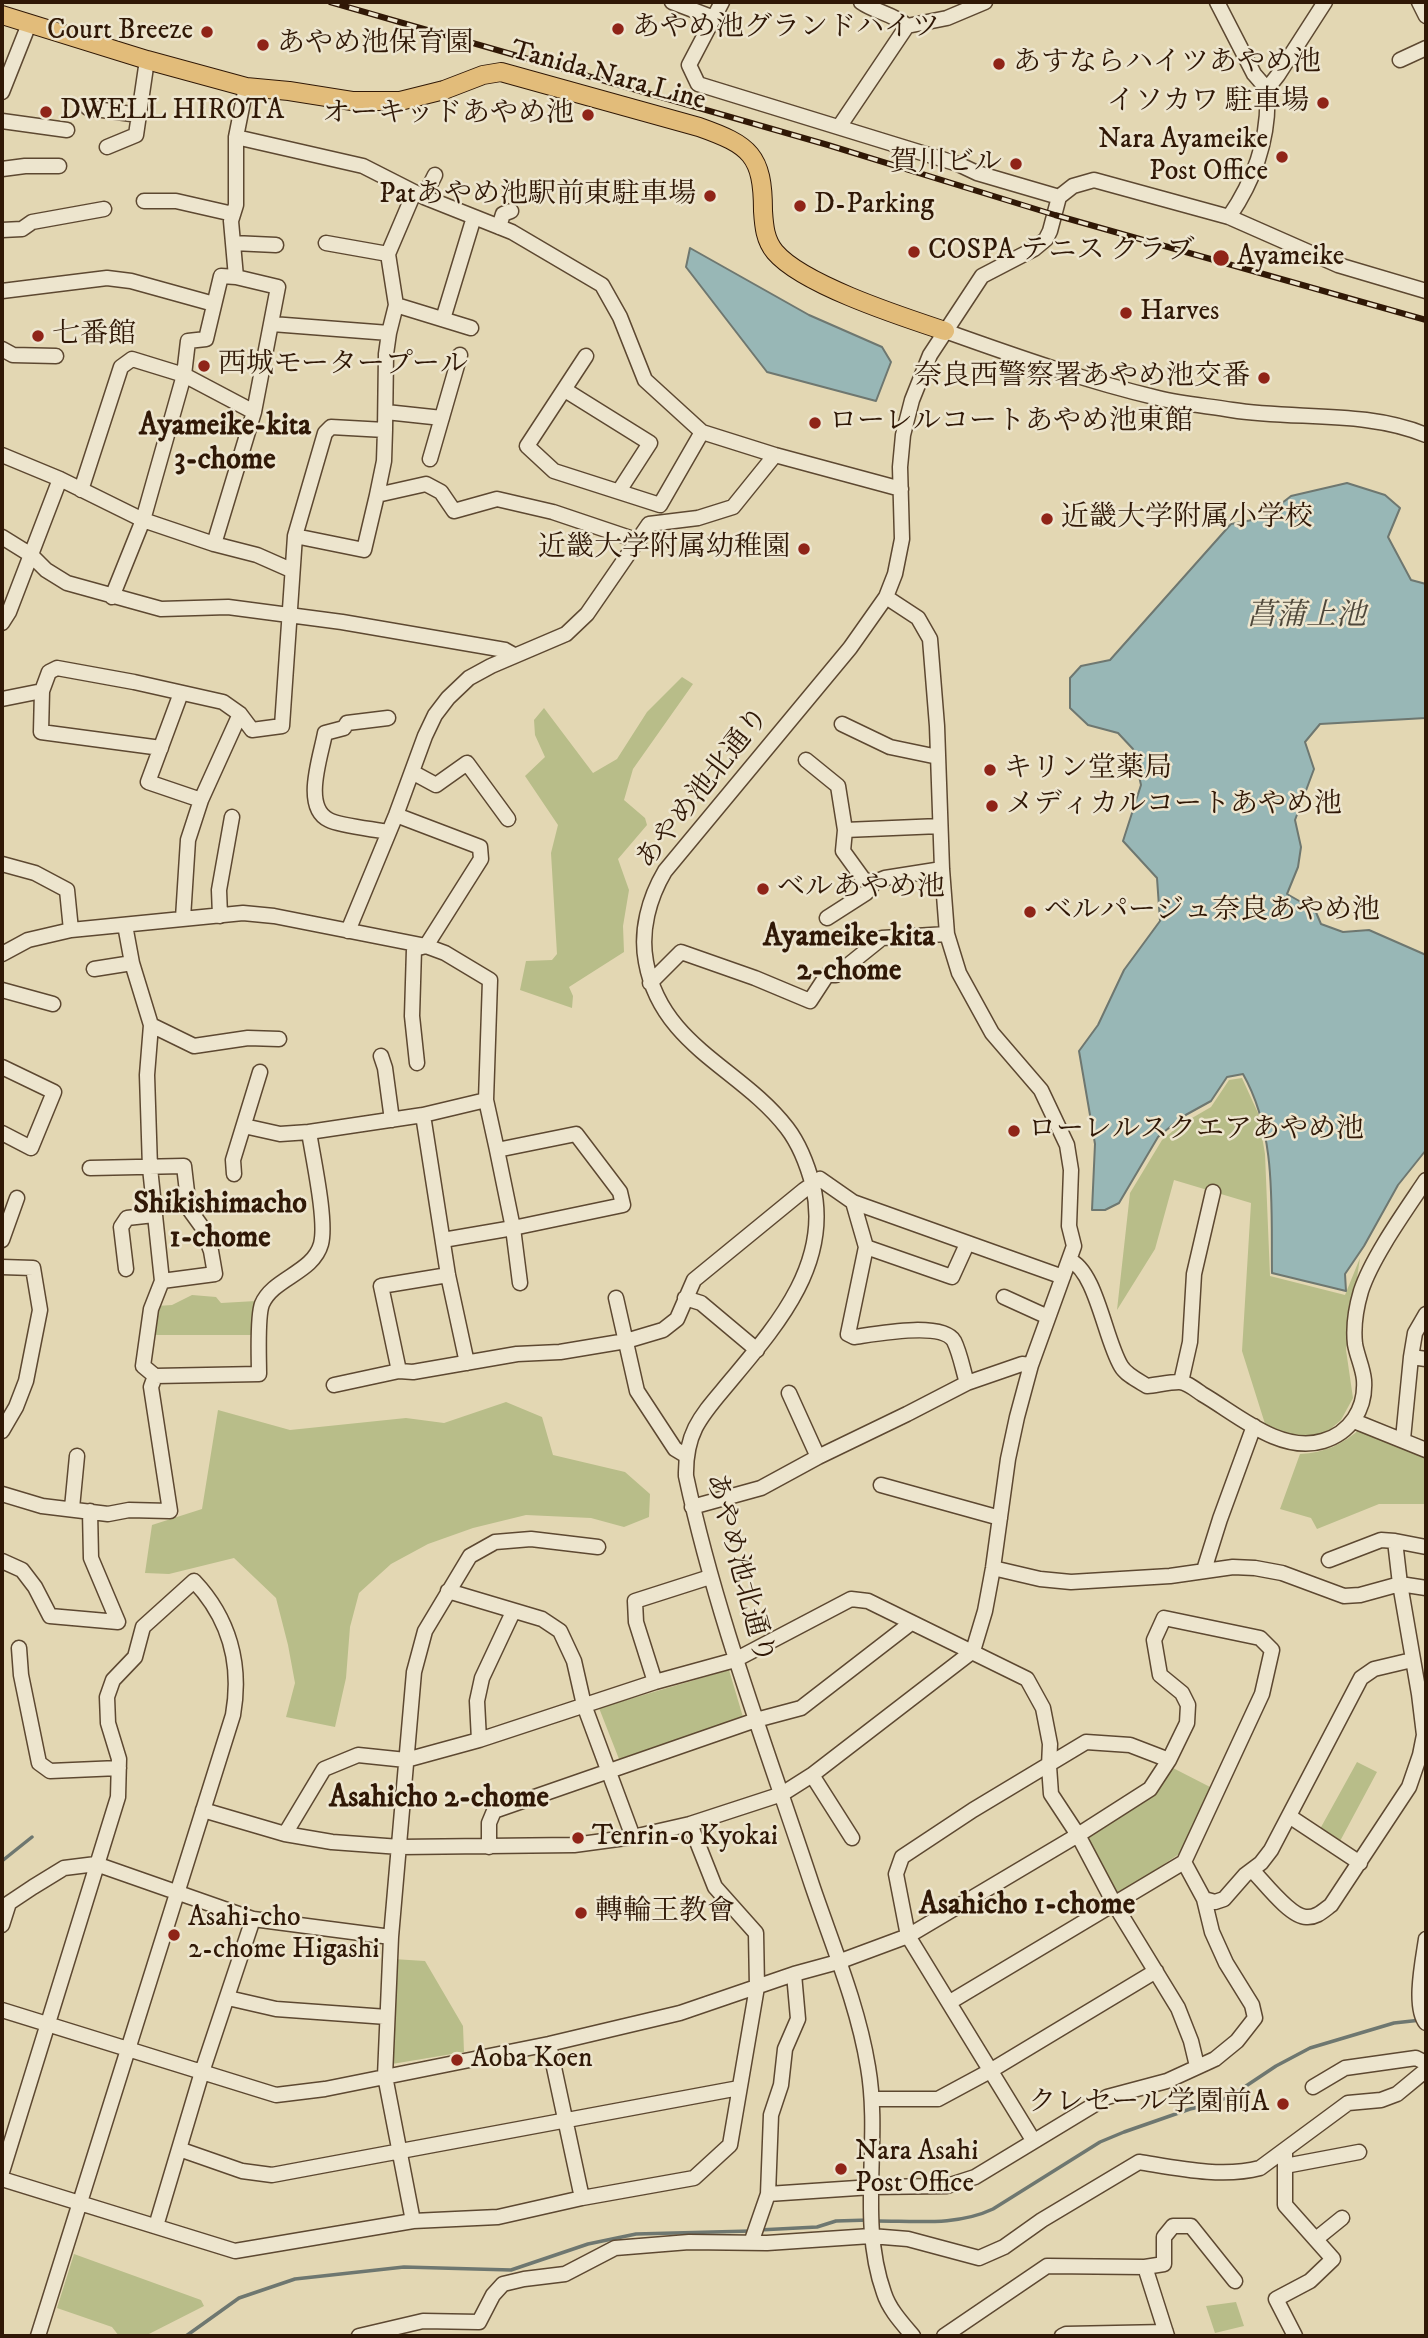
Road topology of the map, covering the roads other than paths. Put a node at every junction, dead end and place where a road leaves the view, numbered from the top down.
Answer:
1 (671, 2) edge
2 (722, 2) edge
3 (985, 2) edge
4 (1217, 2) edge
5 (1325, 2) edge
6 (1419, 2) edge
7 (867, 4) edge
8 (2, 15) edge
9 (1426, 16) edge
10 (714, 18) junction
11 (29, 24) junction
12 (907, 26) junction
13 (1426, 48) edge
14 (147, 60) junction
15 (1400, 60) dead end
16 (246, 88) junction
17 (3, 89) edge
18 (1267, 89) junction
19 (88, 108) dead end
20 (139, 115) junction
21 (2, 121) edge
22 (839, 127) junction
23 (67, 130) dead end
24 (236, 137) junction
25 (107, 148) dead end
26 (59, 166) dead end
27 (2, 169) edge
28 (435, 175) dead end
29 (419, 195) junction
30 (1059, 197) junction
31 (144, 201) dead end
32 (104, 209) dead end
33 (511, 211) dead end
34 (233, 214) junction
35 (474, 217) junction
36 (1229, 217) junction
37 (499, 227) junction
38 (2, 229) edge
39 (233, 243) junction
40 (326, 243) dead end
41 (276, 245) dead end
42 (388, 254) junction
43 (236, 276) junction
44 (2, 291) edge
45 (1426, 291) edge
46 (214, 304) junction
47 (396, 305) junction
48 (443, 319) junction
49 (272, 324) junction
50 (471, 328) dead end
51 (945, 331) junction
52 (389, 333) junction
53 (2, 349) edge
54 (460, 355) dead end
55 (57, 356) dead end
56 (586, 356) dead end
57 (184, 375) junction
58 (565, 390) junction
59 (254, 412) junction
60 (386, 412) junction
61 (442, 418) junction
62 (385, 430) junction
63 (702, 432) junction
64 (1426, 435) edge
65 (2, 455) edge
66 (775, 455) junction
67 (430, 459) dead end
68 (60, 479) junction
69 (901, 489) junction
70 (81, 490) junction
71 (619, 491) junction
72 (377, 495) junction
73 (143, 520) junction
74 (295, 536) junction
75 (2, 537) edge
76 (639, 541) junction
77 (214, 544) junction
78 (31, 555) junction
79 (291, 570) junction
80 (112, 597) junction
81 (886, 597) junction
82 (290, 617) junction
83 (2, 624) edge
84 (514, 655) junction
85 (42, 691) junction
86 (181, 692) junction
87 (2, 699) edge
88 (240, 714) junction
89 (388, 718) dead end
90 (842, 724) dead end
91 (161, 748) junction
92 (938, 757) junction
93 (806, 760) dead end
94 (412, 772) junction
95 (201, 800) junction
96 (396, 815) junction
97 (232, 817) dead end
98 (508, 819) dead end
99 (940, 826) junction
100 (845, 830) junction
101 (388, 832) junction
102 (2, 864) edge
103 (942, 869) junction
104 (875, 882) junction
105 (220, 916) junction
106 (183, 918) junction
107 (827, 918) dead end
108 (125, 925) junction
109 (71, 930) junction
110 (348, 932) junction
111 (947, 934) junction
112 (426, 946) junction
113 (2, 954) edge
114 (132, 963) junction
115 (94, 969) dead end
116 (650, 983) junction
117 (2, 990) edge
118 (53, 1004) dead end
119 (150, 1025) junction
120 (279, 1039) dead end
121 (381, 1056) dead end
122 (417, 1063) dead end
123 (2, 1067) edge
124 (260, 1072) dead end
125 (486, 1100) junction
126 (422, 1115) junction
127 (392, 1119) junction
128 (244, 1126) junction
129 (309, 1132) junction
130 (2, 1133) edge
131 (497, 1150) junction
132 (90, 1168) dead end
133 (150, 1168) junction
134 (234, 1174) dead end
135 (1426, 1180) edge
136 (813, 1185) junction
137 (1213, 1192) dead end
138 (17, 1198) dead end
139 (853, 1202) junction
140 (154, 1215) junction
141 (513, 1228) junction
142 (2, 1240) edge
143 (443, 1240) junction
144 (967, 1244) junction
145 (866, 1247) junction
146 (1069, 1259) junction
147 (2, 1267) edge
148 (125, 1269) dead end
149 (448, 1275) junction
150 (1063, 1277) junction
151 (162, 1281) junction
152 (520, 1283) dead end
153 (685, 1297) junction
154 (1004, 1297) dead end
155 (616, 1298) dead end
156 (1426, 1314) edge
157 (1048, 1317) junction
158 (626, 1340) junction
159 (757, 1350) junction
160 (1410, 1357) junction
161 (1426, 1359) edge
162 (467, 1363) junction
163 (1031, 1365) junction
164 (398, 1371) junction
165 (155, 1376) junction
166 (1181, 1382) junction
167 (967, 1383) junction
168 (334, 1385) dead end
169 (789, 1393) dead end
170 (1354, 1422) junction
171 (1254, 1426) junction
172 (2, 1431) edge
173 (1403, 1439) junction
174 (1426, 1450) edge
175 (685, 1455) junction
176 (77, 1456) dead end
177 (818, 1457) junction
178 (881, 1485) dead end
179 (2, 1494) edge
180 (692, 1507) junction
181 (72, 1508) junction
182 (90, 1511) junction
183 (1000, 1518) junction
184 (1395, 1541) junction
185 (598, 1546) dead end
186 (1426, 1547) edge
187 (1329, 1560) dead end
188 (2, 1562) edge
189 (993, 1568) junction
190 (1204, 1570) junction
191 (710, 1577) junction
192 (1400, 1584) junction
193 (1426, 1588) edge
194 (448, 1591) junction
195 (513, 1612) junction
196 (911, 1623) junction
197 (19, 1648) dead end
198 (973, 1651) junction
199 (735, 1660) junction
200 (1412, 1660) junction
201 (655, 1682) junction
202 (583, 1705) junction
203 (756, 1720) junction
204 (479, 1740) junction
205 (406, 1760) junction
206 (1169, 1760) junction
207 (1049, 1766) junction
208 (119, 1768) junction
209 (609, 1771) junction
210 (812, 1775) junction
211 (782, 1794) junction
212 (204, 1810) junction
213 (1289, 1816) junction
214 (690, 1824) junction
215 (285, 1834) junction
216 (1078, 1835) junction
217 (634, 1837) junction
218 (852, 1838) dead end
219 (400, 1847) junction
220 (489, 1847) junction
221 (1184, 1862) junction
222 (1360, 1863) junction
223 (96, 1864) junction
224 (1252, 1870) junction
225 (178, 1893) junction
226 (1204, 1899) junction
227 (1115, 1905) junction
228 (253, 1919) junction
229 (2, 1925) edge
230 (908, 1936) junction
231 (391, 1937) junction
232 (1426, 1939) edge
233 (838, 1962) junction
234 (1156, 1971) junction
235 (794, 1974) junction
236 (757, 1987) junction
237 (228, 1998) junction
238 (950, 2002) junction
239 (2, 2010) edge
240 (387, 2017) junction
241 (1424, 2020) edge
242 (46, 2024) junction
243 (549, 2044) junction
244 (128, 2049) junction
245 (1426, 2063) edge
246 (1197, 2066) junction
247 (1426, 2070) edge
248 (990, 2071) junction
249 (202, 2072) junction
250 (385, 2076) junction
251 (1313, 2087) dead end
252 (739, 2088) junction
253 (872, 2099) junction
254 (566, 2122) junction
255 (1033, 2140) junction
256 (179, 2149) junction
257 (1285, 2150) junction
258 (399, 2152) junction
259 (1359, 2152) dead end
260 (1285, 2166) junction
261 (2, 2172) edge
262 (2, 2179) edge
263 (872, 2187) junction
264 (768, 2194) junction
265 (582, 2198) junction
266 (80, 2203) junction
267 (1342, 2218) dead end
268 (413, 2221) junction
269 (156, 2226) junction
270 (871, 2236) junction
271 (1316, 2239) junction
272 (751, 2243) junction
273 (1145, 2267) junction
274 (1235, 2281) dead end
275 (405, 2331) edge
276 (1166, 2334) edge
277 (38, 2336) edge
278 (359, 2336) edge
279 (913, 2336) edge
280 (944, 2336) edge
281 (1062, 2336) edge
282 (1295, 2336) edge

1 - 10 street
2 - 10 street
3 - 12 street
4 - 18 street
5 - 18 street
6 - 9 street
7 - 12 street
8 - 11 main road, Tanida Nara Line
10 - 22 street
11 - 14 main road, Tanida Nara Line
11 - 17 street
12 - 22 street
13 - 15 street
14 - 16 main road, Tanida Nara Line
14 - 20 street
16 - 24 street
16 - 51 main road, Tanida Nara Line
18 - 36 street
19 - 20 street
20 - 25 street
21 - 23 street
22 - 30 street
24 - 29 street
24 - 34 street
26 - 27 street
28 - 29 street
29 - 35 street
29 - 42 street
30 - 36 street
30 - 51 street, あやめ池北通り
31 - 34 street
32 - 38 street
33 - 37 street
34 - 39 street
35 - 37 street
35 - 48 street
36 - 45 street
37 - 63 street
39 - 41 street
39 - 43 street
40 - 42 street
42 - 47 street
43 - 46 street
43 - 49 street
44 - 46 street
46 - 57 street
47 - 48 street
47 - 52 street
48 - 50 street
49 - 52 street
49 - 59 street
51 - 64 street
51 - 69 street, あやめ池北通り
52 - 60 street
53 - 55 street
54 - 61 street
56 - 58 street
57 - 59 street
57 - 70 street
57 - 73 street
58 - 71 street
58 - 71 street
59 - 77 street
60 - 61 street
60 - 62 street
61 - 67 street
62 - 72 street
62 - 74 street
63 - 66 street
63 - 71 street
65 - 68 street
66 - 69 street
66 - 76 street
68 - 70 street
68 - 78 street
69 - 81 street, あやめ池北通り
70 - 73 street
72 - 74 street
72 - 76 street
73 - 77 street
73 - 80 street
74 - 79 street
75 - 78 street
76 - 84 street
77 - 79 street
78 - 80 street
78 - 83 street
79 - 82 street
80 - 82 street
81 - 92 street
81 - 116 street, あやめ池北通り
82 - 84 street
82 - 88 street
84 - 94 street
85 - 86 street
85 - 87 street
85 - 91 street
86 - 88 street
86 - 91 street
88 - 95 street
89 - 101 street
90 - 92 street
91 - 95 street
92 - 99 street
93 - 100 street
94 - 96 street
94 - 98 street
95 - 106 street
96 - 101 street
96 - 112 street
97 - 105 street
99 - 100 street
99 - 103 street
100 - 104 street
101 - 110 street
102 - 109 street
103 - 104 street
103 - 111 street
104 - 107 street
105 - 106 street
105 - 110 street
106 - 108 street
108 - 109 street
108 - 114 street
109 - 113 street
110 - 112 street
111 - 116 street
111 - 146 street
112 - 122 street
112 - 125 street
114 - 115 street
114 - 119 street
116 - 136 street, あやめ池北通り
117 - 118 street
119 - 120 street
119 - 133 street
121 - 127 street
123 - 130 street
124 - 128 street
125 - 126 street
125 - 131 street
126 - 127 street
126 - 143 street
127 - 129 street
128 - 129 street
128 - 134 street
129 - 165 street
131 - 141 street
131 - 141 street
132 - 133 street
133 - 140 street
133 - 151 street
135 - 170 street
136 - 139 street
136 - 153 street
136 - 159 street, あやめ池北通り
137 - 166 street
138 - 142 street
139 - 144 street
139 - 145 street
140 - 148 street
140 - 151 street
141 - 143 street
141 - 152 street
143 - 149 street
144 - 145 street
144 - 150 street
145 - 167 street
146 - 150 street
146 - 166 street
147 - 172 street
149 - 162 street
149 - 164 street
150 - 157 street
151 - 165 street
153 - 158 street
153 - 159 street
154 - 157 street
155 - 158 street
156 - 160 street
157 - 163 street
158 - 162 street
158 - 175 street
159 - 175 street, あやめ池北通り
160 - 161 street
160 - 173 street
162 - 164 street
163 - 167 street
163 - 183 street
164 - 168 street
165 - 182 street
166 - 171 street
167 - 177 street
169 - 177 street
170 - 171 street
170 - 173 street
171 - 190 street
173 - 174 street
175 - 180 street, あやめ池北通り
176 - 181 street
177 - 180 street
178 - 183 street
179 - 181 street
180 - 191 street, あやめ池北通り
181 - 182 street
182 - 188 street
183 - 189 street
184 - 186 street
184 - 187 street
184 - 192 street
185 - 194 street
189 - 190 street
189 - 198 street
190 - 192 street
191 - 199 street, あやめ池北通り
191 - 201 street
192 - 193 street
192 - 200 street
194 - 195 street
194 - 205 street
195 - 202 street
195 - 204 street
196 - 198 street
196 - 199 street
196 - 203 street
197 - 208 street
198 - 207 street
198 - 210 street
199 - 201 street
199 - 203 street, あやめ池北通り
200 - 213 street
200 - 222 street
201 - 202 street
202 - 204 street
202 - 209 street
203 - 209 street
203 - 211 street, あやめ池北通り
204 - 205 street
205 - 215 street
205 - 219 street
206 - 207 street
206 - 216 street
206 - 221 street
207 - 216 street
207 - 230 street
208 - 212 street
208 - 223 street
209 - 217 street
209 - 220 street
210 - 211 street
210 - 218 street
211 - 214 street
211 - 233 street, あやめ池北通り
212 - 215 street
212 - 225 street
213 - 222 street
213 - 224 street
214 - 217 street
214 - 236 street
215 - 219 street
216 - 227 street
216 - 230 street
217 - 220 street
219 - 220 street
219 - 231 street
221 - 226 street
221 - 227 street
222 - 224 street
223 - 225 street
223 - 229 street
223 - 242 street
224 - 226 street
225 - 228 street
225 - 244 street
226 - 246 street
227 - 234 street
227 - 238 street
228 - 231 street
228 - 237 street
230 - 233 street
230 - 238 street
231 - 240 street
232 - 241 street
233 - 235 street
233 - 253 street, あやめ池北通り
234 - 246 street
234 - 248 street
235 - 236 street
235 - 264 street
236 - 243 street
236 - 252 street
237 - 240 street
237 - 249 street
238 - 248 street
239 - 242 street
240 - 250 street
242 - 244 street
242 - 261 street
243 - 250 street
243 - 254 street
244 - 249 street
244 - 266 street
245 - 251 street
246 - 255 street
247 - 257 street
248 - 253 street
248 - 255 street
249 - 250 street
249 - 256 street
250 - 258 street
252 - 254 street
252 - 265 street
253 - 263 street, あやめ池北通り
254 - 258 street
254 - 265 street
255 - 263 street
256 - 258 street
256 - 269 street
257 - 260 street
257 - 270 street
258 - 268 street
259 - 260 street
260 - 271 street
262 - 266 street
263 - 264 street
263 - 270 street, あやめ池北通り
264 - 272 street
265 - 268 street
266 - 269 street
266 - 277 street
267 - 271 street
268 - 269 street
270 - 272 street
270 - 279 street, あやめ池北通り
271 - 282 street
272 - 275 street
273 - 274 street
273 - 276 street
273 - 280 street
275 - 278 street
276 - 281 street

